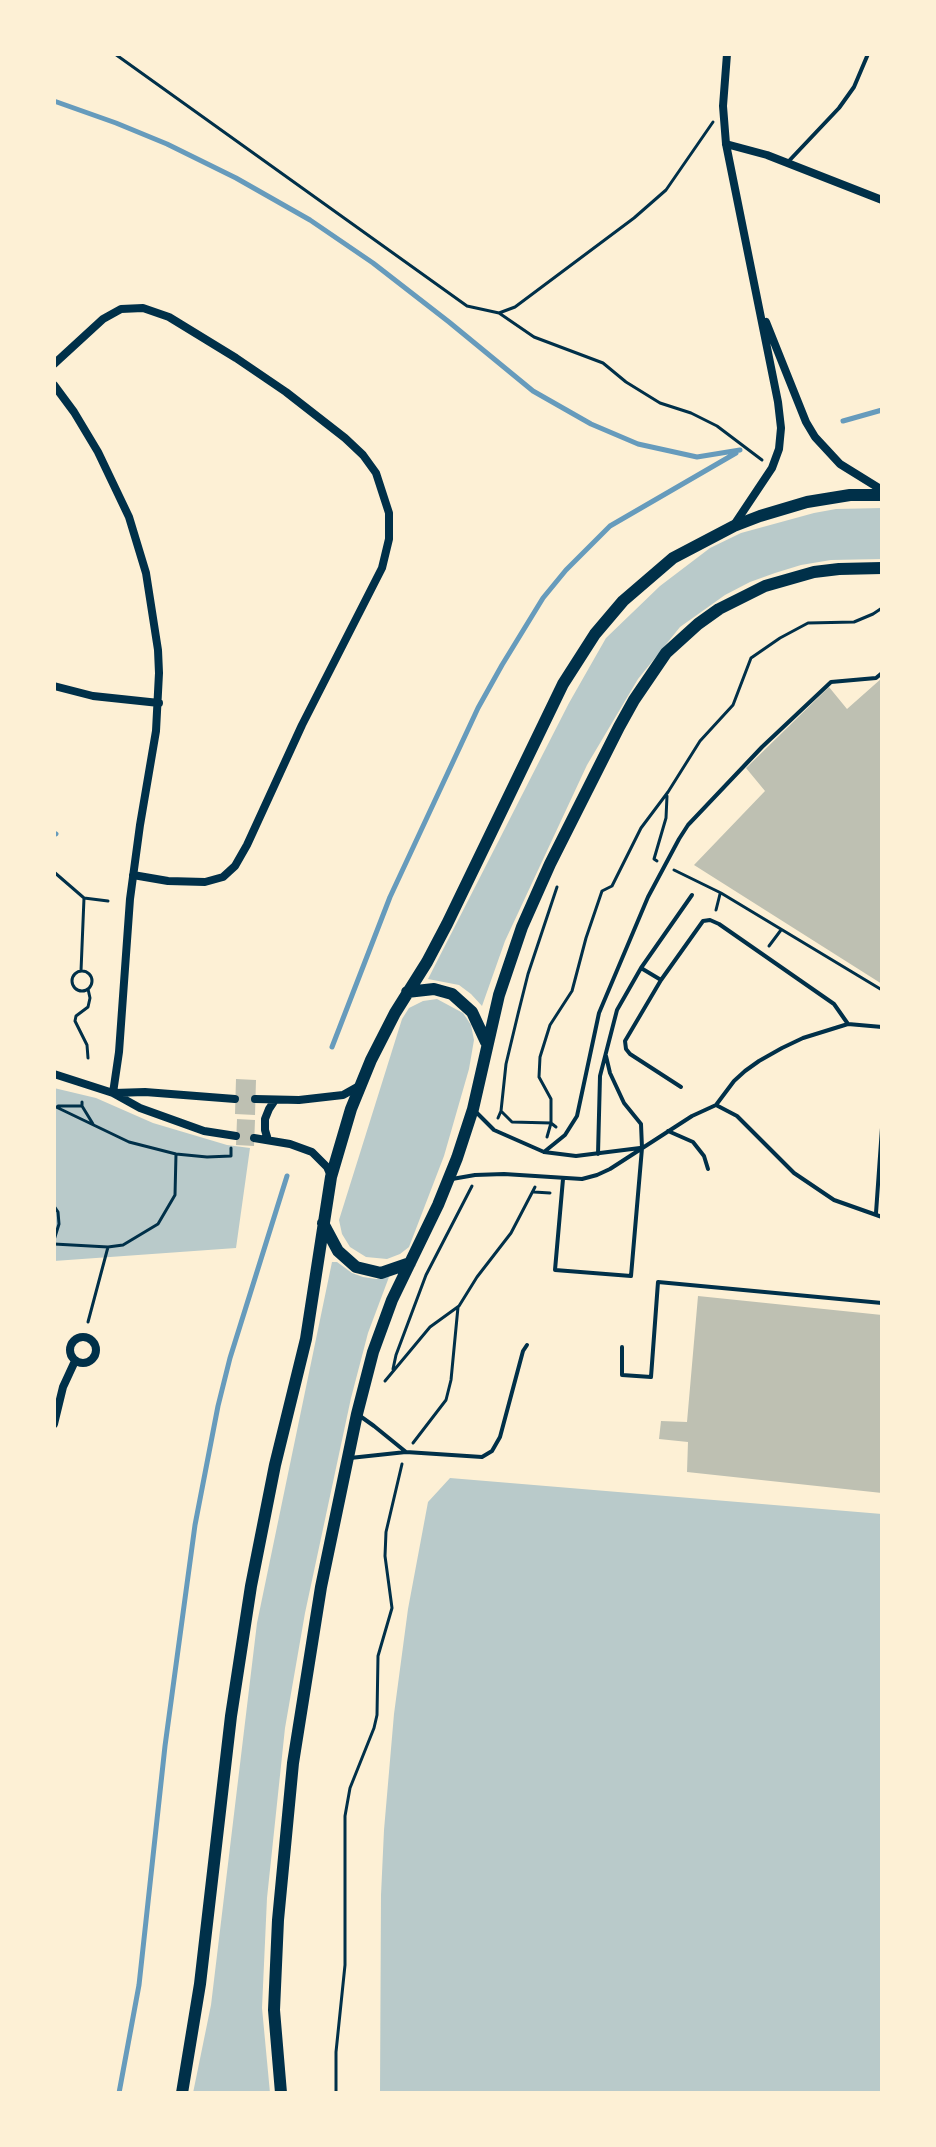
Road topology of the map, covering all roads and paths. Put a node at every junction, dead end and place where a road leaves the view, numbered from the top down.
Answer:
1 (115, 54) edge
2 (727, 54) edge
3 (868, 54) edge
4 (723, 106) junction
5 (726, 144) junction
6 (787, 163) junction
7 (882, 200) edge
8 (758, 302) junction
9 (499, 313) junction
10 (54, 364) edge
11 (54, 385) edge
12 (772, 468) junction
13 (882, 492) edge
14 (734, 526) junction
15 (882, 568) edge
16 (882, 608) edge
17 (882, 673) edge
18 (54, 686) edge
19 (159, 703) junction
20 (668, 792) junction
21 (657, 861) dead end
22 (677, 871) dead end
23 (54, 872) edge
24 (133, 875) junction
25 (559, 883) dead end
26 (721, 893) junction
27 (692, 895) dead end
28 (84, 898) junction
29 (108, 901) dead end
30 (713, 921) junction
31 (781, 930) junction
32 (763, 954) junction
33 (641, 968) junction
34 (81, 971) junction
35 (661, 980) junction
36 (88, 989) junction
37 (882, 990) edge
38 (407, 992) junction
39 (848, 1024) junction
40 (882, 1027) edge
41 (487, 1045) junction
42 (606, 1056) junction
43 (88, 1058) dead end
44 (54, 1074) edge
45 (360, 1086) junction
46 (681, 1087) dead end
47 (113, 1093) junction
48 (235, 1099) dead end
49 (255, 1099) dead end
50 (275, 1100) junction
51 (716, 1105) junction
52 (55, 1106) edge
53 (473, 1109) junction
54 (501, 1111) junction
55 (93, 1124) junction
56 (882, 1128) edge
57 (494, 1130) junction
58 (668, 1131) junction
59 (234, 1136) joint
60 (254, 1138) dead end
61 (268, 1140) junction
62 (642, 1148) junction
63 (544, 1152) junction
64 (176, 1154) junction
65 (598, 1154) junction
66 (708, 1169) dead end
67 (475, 1175) junction
68 (331, 1177) junction
69 (563, 1179) junction
70 (449, 1180) junction
71 (562, 1193) junction
72 (54, 1206) edge
73 (879, 1216) edge
74 (323, 1223) junction
75 (54, 1242) edge
76 (108, 1247) junction
77 (410, 1263) junction
78 (882, 1303) edge
79 (459, 1306) junction
80 (88, 1322) dead end
81 (527, 1345) dead end
82 (622, 1347) dead end
83 (75, 1361) dead end
84 (393, 1371) junction
85 (385, 1381) dead end
86 (357, 1414) junction
87 (54, 1424) edge
88 (406, 1452) junction
89 (347, 1459) junction
90 (182, 2093) edge
91 (281, 2093) edge
92 (336, 2093) edge

1 - 9 path
2 - 4 street
3 - 6 lane
4 - 5 street
4 - 9 path
5 - 6 street
5 - 8 street
6 - 7 street
8 - 12 street
8 - 13 street
9 - 12 path
10 - 24 street
11 - 19 street
12 - 14 street
13 - 14 main road
14 - 38 main road
15 - 41 main road
16 - 20 path
17 - 63 lane
18 - 19 street
19 - 24 street
20 - 21 path
20 - 54 path
22 - 26 path
23 - 28 path
24 - 47 street
25 - 54 path
26 - 30 path
26 - 31 path
27 - 33 lane
28 - 29 path
28 - 34 path
30 - 32 lane
30 - 35 lane
31 - 32 path
31 - 37 path
32 - 39 lane
33 - 35 lane
33 - 42 lane
34 - 36 path
34 - 36 path
35 - 46 lane
36 - 43 path
38 - 41 main road
38 - 45 main road
39 - 40 lane
39 - 51 lane
41 - 53 main road
42 - 62 lane
42 - 65 lane
44 - 47 street
45 - 50 street
45 - 68 main road
47 - 48 street
47 - 59 street
49 - 50 street
50 - 61 street
51 - 58 lane
51 - 73 lane
52 - 55 path
52 - 55 path
53 - 57 lane
53 - 70 main road
54 - 57 path
55 - 64 path
56 - 73 lane
57 - 63 lane
58 - 62 lane
58 - 66 lane
59 - 64 path
60 - 61 street
61 - 68 street
62 - 65 lane
62 - 69 lane
62 - 71 lane
63 - 65 lane
64 - 76 path
67 - 69 lane
67 - 70 lane
67 - 84 path
68 - 74 main road
69 - 71 lane
70 - 77 main road
71 - 79 path
72 - 75 path
74 - 77 main road
74 - 90 main road
75 - 76 path
76 - 80 path
77 - 86 main road
78 - 82 lane
79 - 84 path
79 - 88 path
81 - 88 lane
83 - 87 street
84 - 85 path
86 - 88 lane
86 - 89 main road
88 - 89 lane
88 - 92 path
89 - 91 main road

